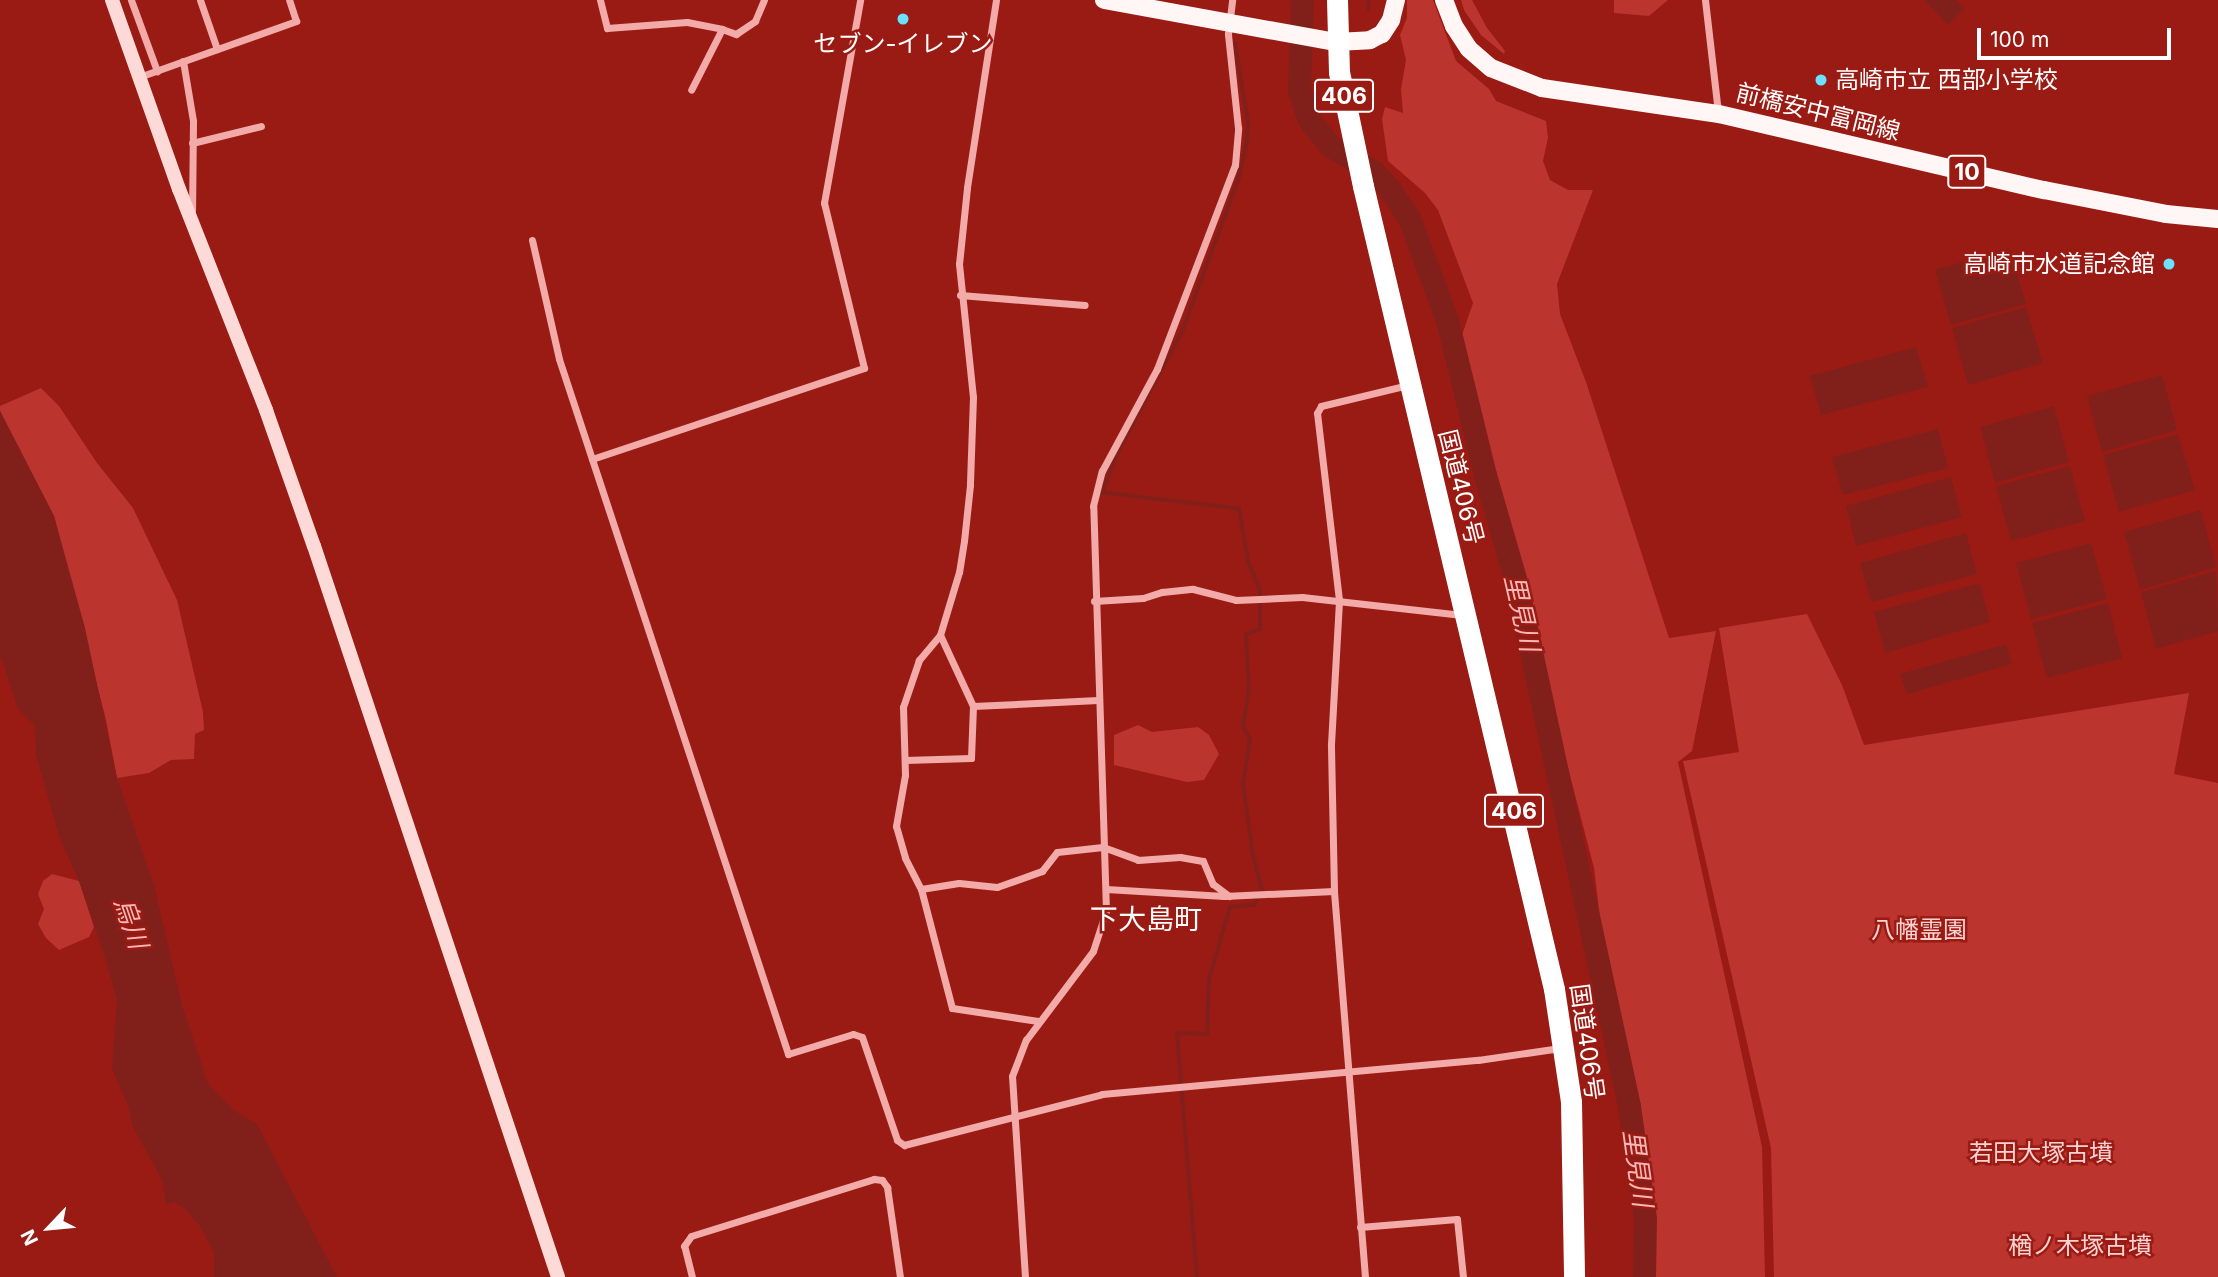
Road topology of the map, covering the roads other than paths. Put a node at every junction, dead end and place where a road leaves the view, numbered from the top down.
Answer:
1 (112, 0) edge
2 (131, 0) edge
3 (200, 0) edge
4 (289, 0) edge
5 (600, 0) edge
6 (764, 0) edge
7 (860, 0) edge
8 (996, 0) edge
9 (1104, 0) edge
10 (1232, 0) edge
11 (1337, 0) edge
12 (1396, 0) edge
13 (1444, 0) edge
14 (1706, 0) edge
15 (1229, 23) junction
16 (722, 29) junction
17 (1336, 42) junction
18 (217, 50) junction
19 (184, 61) junction
20 (157, 71) junction
21 (138, 77) junction
22 (691, 90) dead end
23 (1718, 114) junction
24 (261, 126) dead end
25 (192, 143) junction
26 (2218, 219) edge
27 (192, 221) junction
28 (532, 240) dead end
29 (960, 295) junction
30 (1085, 306) dead end
31 (1408, 385) junction
32 (592, 459) junction
33 (1339, 600) junction
34 (1094, 601) junction
35 (1466, 616) junction
36 (940, 635) junction
37 (1098, 700) junction
38 (973, 706) junction
39 (905, 760) junction
40 (1103, 847) junction
41 (921, 889) junction
42 (1106, 889) junction
43 (1334, 891) junction
44 (1229, 896) junction
45 (1038, 1021) junction
46 (1564, 1048) junction
47 (1347, 1071) junction
48 (1015, 1116) junction
49 (1360, 1227) junction
50 (558, 1277) edge
51 (692, 1277) edge
52 (900, 1277) edge
53 (1025, 1277) edge
54 (1365, 1277) edge
55 (1463, 1277) edge
56 (1574, 1277) edge

1 - 21 street
2 - 20 street
3 - 18 street
4 - 18 street
5 - 16 street
6 - 16 street
7 - 32 street
8 - 29 street
9 - 15 main road
10 - 15 street
11 - 17 highway, 国道406号 / 406
12 - 17 main road
13 - 23 main road, 前橋安中富岡線 / 10
14 - 23 street
15 - 17 main road
15 - 34 street
16 - 22 street
17 - 31 highway, 国道406号 / 406
18 - 19 street
19 - 20 street
19 - 25 street
20 - 21 street
21 - 27 street
23 - 26 main road, 前橋安中富岡線 / 10
24 - 25 street
25 - 27 street
27 - 50 street
28 - 32 street
29 - 30 street
29 - 36 street
31 - 33 street
31 - 35 highway, 国道406号 / 406
32 - 48 street
33 - 34 street
33 - 35 street
33 - 43 street
34 - 37 street
35 - 46 highway, 国道406号 / 406
36 - 38 street
36 - 39 street
37 - 38 street
37 - 40 street
38 - 39 street
39 - 41 street
40 - 41 street
40 - 42 street
40 - 44 street
41 - 45 street
42 - 44 street
42 - 45 street
43 - 44 street
43 - 47 street
45 - 48 street
46 - 47 street
46 - 56 highway, 国道406号 / 406
47 - 48 street
47 - 49 street
48 - 53 street
49 - 54 street
49 - 55 street
51 - 52 street

